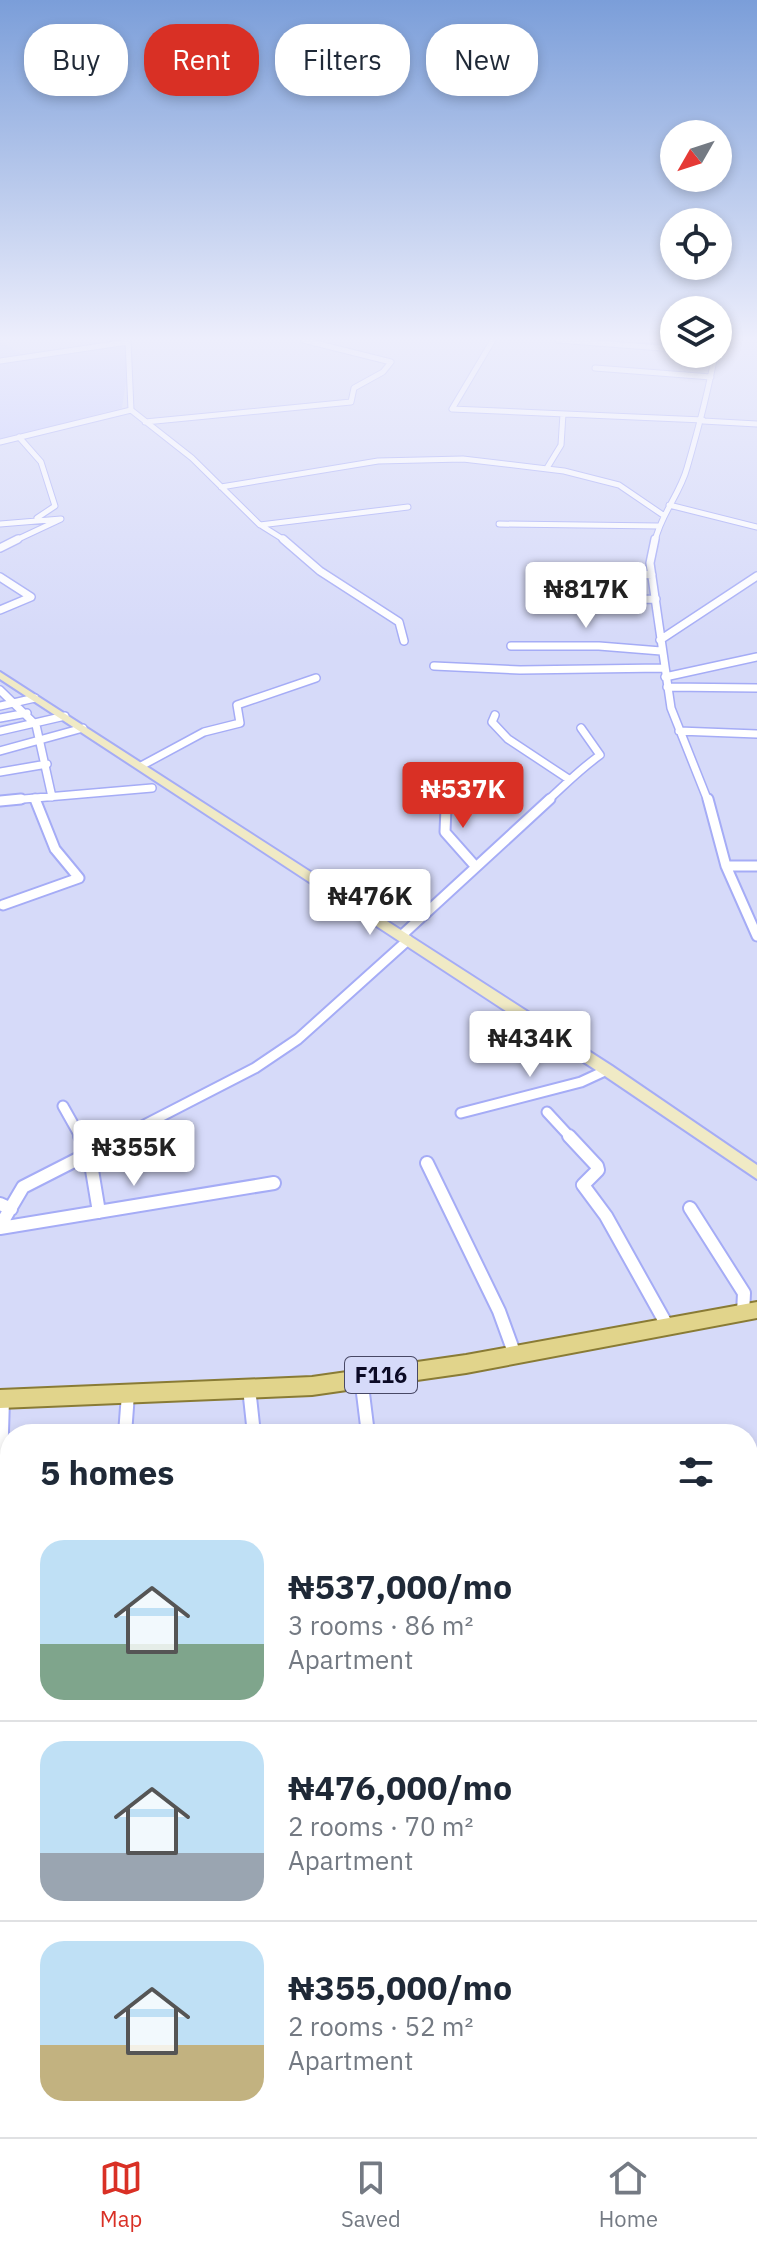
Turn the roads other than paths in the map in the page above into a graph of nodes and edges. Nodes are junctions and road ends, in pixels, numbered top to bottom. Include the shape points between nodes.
1 (21, 440) edge
2 (168, 440) edge
3 (561, 440) edge
4 (694, 440) edge
5 (547, 468) junction
6 (221, 487) junction
7 (669, 505) junction
8 (408, 507) dead end
9 (663, 515) junction
10 (35, 519) junction
11 (0, 524) edge
12 (499, 524) dead end
13 (260, 525) junction
14 (658, 526) junction
15 (757, 527) edge
16 (0, 548) edge
17 (559, 568) dead end
18 (652, 575) junction
19 (757, 576) edge
20 (0, 577) edge
21 (656, 599) junction
22 (532, 602) dead end
23 (0, 610) edge
24 (660, 640) junction
25 (404, 641) dead end
26 (511, 646) dead end
27 (661, 651) junction
28 (757, 657) edge
29 (434, 666) dead end
30 (677, 672) junction
31 (664, 673) junction
32 (316, 678) dead end
33 (2, 685) edge
34 (698, 686) junction
35 (667, 687) junction
36 (757, 688) edge
37 (35, 698) junction
38 (15, 703) junction
39 (0, 706) edge
40 (27, 713) junction
41 (495, 715) dead end
42 (65, 716) junction
43 (0, 718) edge
44 (36, 725) junction
45 (83, 728) junction
46 (581, 728) dead end
47 (0, 731) edge
48 (679, 731) junction
49 (757, 734) edge
50 (40, 742) junction
51 (0, 751) edge
52 (47, 764) junction
53 (141, 766) junction
54 (0, 772) edge
55 (567, 778) junction
56 (152, 788) dead end
57 (455, 793) dead end
58 (52, 797) junction
59 (35, 798) junction
60 (0, 801) edge
61 (726, 866) junction
62 (757, 866) edge
63 (476, 867) junction
64 (3, 905) dead end
65 (757, 936) edge
66 (404, 938) junction
67 (607, 1070) junction
68 (63, 1106) dead end
69 (547, 1112) dead end
70 (461, 1113) dead end
71 (89, 1152) junction
72 (427, 1163) dead end
73 (757, 1173) edge
74 (274, 1183) dead end
75 (5, 1207) edge
76 (690, 1208) dead end
77 (99, 1212) junction
78 (0, 1227) edge
79 (750, 1311) edge
80 (668, 1327) junction
81 (515, 1355) junction
82 (361, 1377) junction
83 (249, 1388) junction
84 (128, 1394) junction
85 (1, 1399) edge
86 (1, 1424) edge
87 (126, 1424) edge
88 (253, 1424) edge
89 (367, 1424) edge

1 - 10 street via 41,462 55,506
2 - 6 street
3 - 5 street
4 - 7 street via 687,470
5 - 6 street via 408,458
5 - 9 street via 619,485
6 - 13 street
7 - 9 street
7 - 15 street
8 - 13 street
9 - 14 street
10 - 11 street
10 - 16 street via 61,519
12 - 14 street
13 - 25 street via 399,622
14 - 18 street
17 - 18 street
18 - 21 street
19 - 24 street
20 - 23 street via 31,597
21 - 22 street
21 - 24 street
24 - 27 street
26 - 27 street
27 - 31 street
28 - 30 street
29 - 31 street
30 - 31 street
30 - 34 street
31 - 35 street
32 - 53 street via 237,705 240,723 204,732
33 - 37 street
33 - 38 street
34 - 35 street
34 - 36 street
35 - 48 street
37 - 38 street
37 - 42 street
38 - 39 street
38 - 40 street
40 - 43 street
40 - 44 street
41 - 55 street via 492,722 508,739
42 - 44 street
42 - 45 street
44 - 47 street
44 - 50 street
45 - 50 street
45 - 53 street
46 - 55 street via 600,755
48 - 49 street
48 - 61 street via 707,797
50 - 51 street
50 - 52 street
52 - 54 street
52 - 58 street
53 - 66 street
55 - 63 street
56 - 58 street
57 - 63 street via 446,807 445,832
58 - 59 street
59 - 60 street
59 - 64 street via 55,849 79,878
61 - 62 street
61 - 65 street
63 - 66 street
66 - 67 street
66 - 71 street via 298,1039 255,1068
67 - 70 street via 581,1082
67 - 73 street
68 - 71 street
69 - 80 street via 597,1166 583,1185
71 - 75 street via 23,1187
71 - 77 street
72 - 81 street
74 - 77 street
75 - 78 street
76 - 79 street
77 - 78 street
79 - 80 main road, F116
80 - 81 main road, F116
81 - 82 main road, F116
82 - 83 main road, F116 via 312,1386
82 - 89 street
83 - 84 main road, F116
83 - 88 street
84 - 85 main road, F116
84 - 87 street
85 - 86 street

